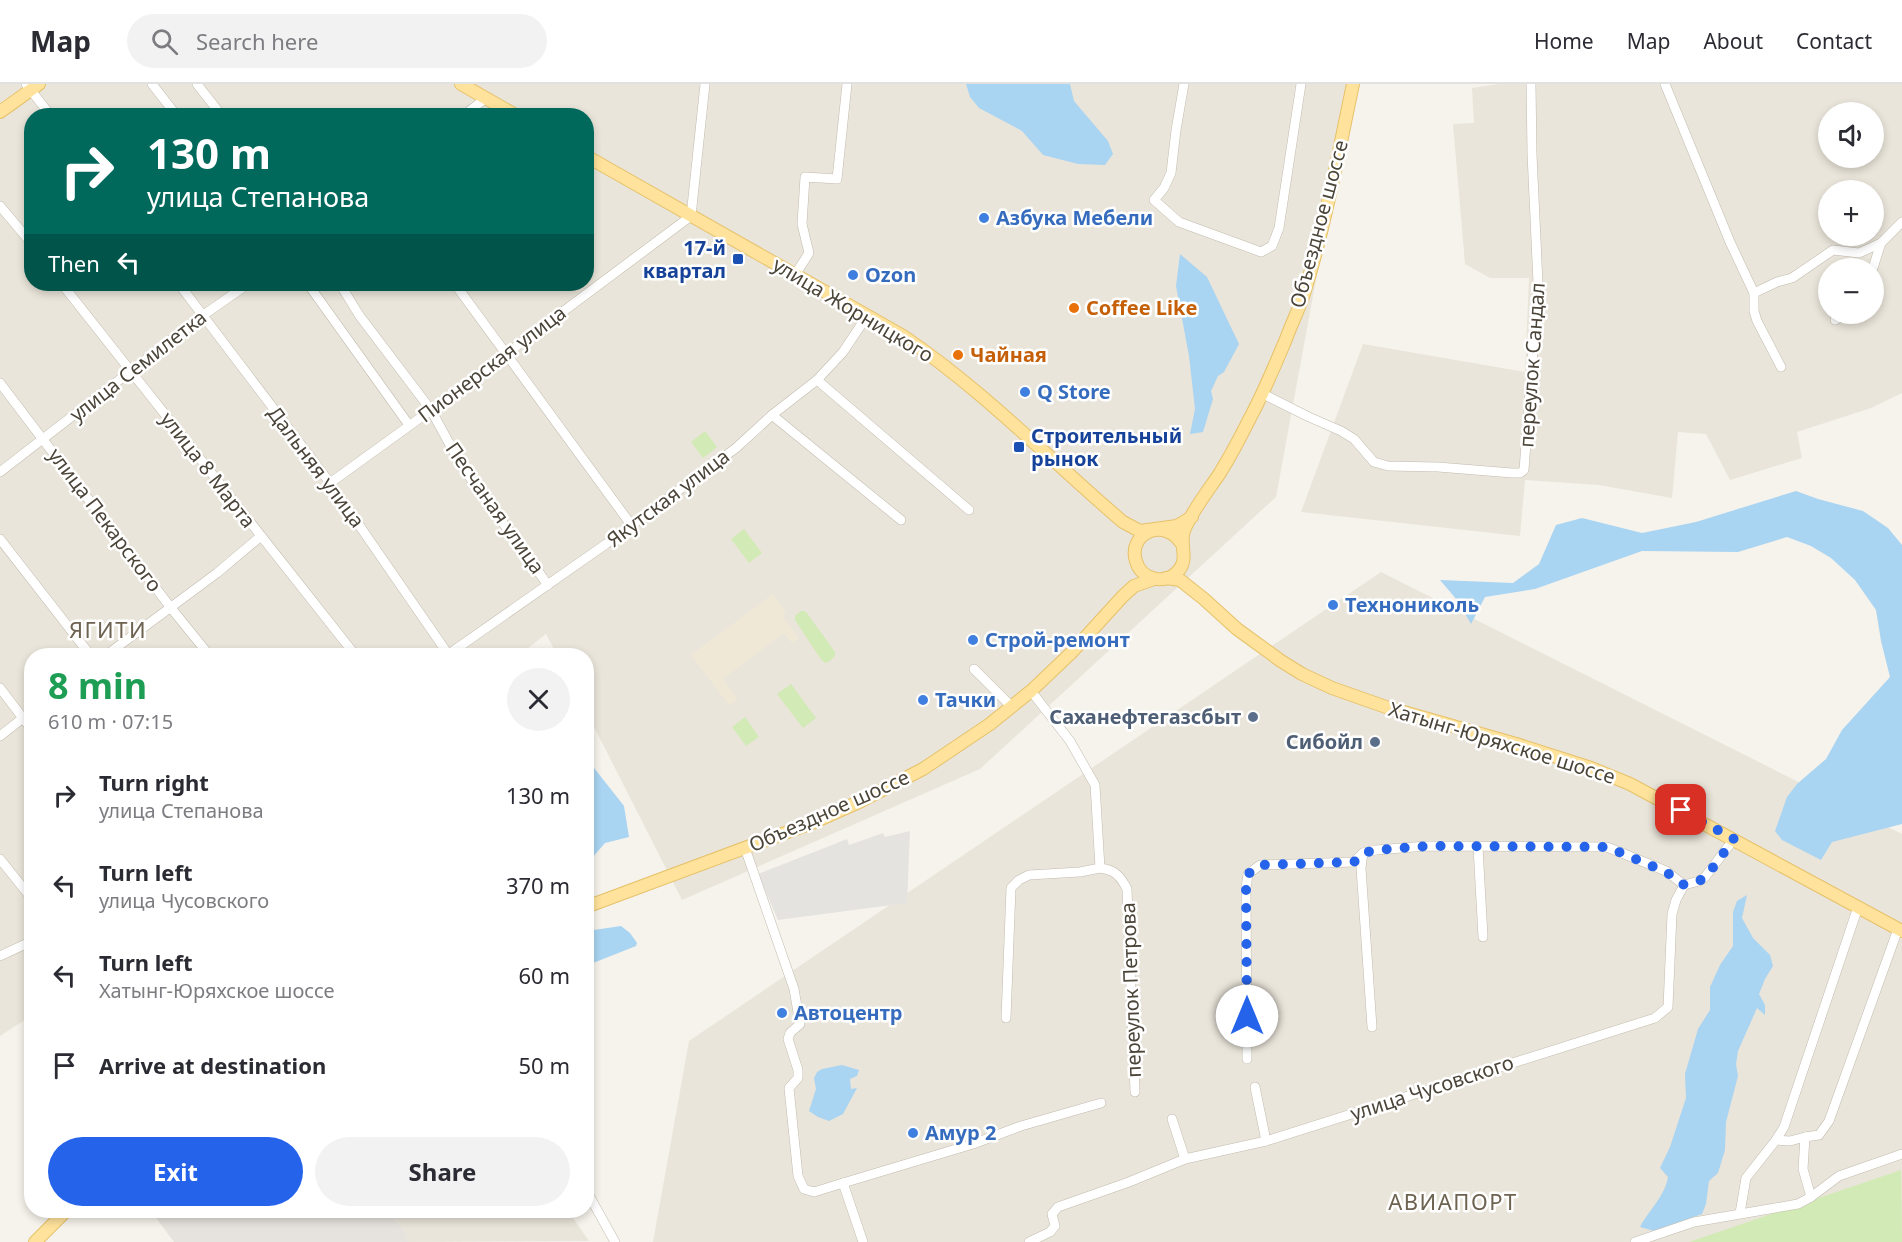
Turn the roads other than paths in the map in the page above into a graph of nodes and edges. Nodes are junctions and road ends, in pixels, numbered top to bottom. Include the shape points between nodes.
1 (152, 84) edge
2 (197, 84) edge
3 (461, 84) edge
4 (705, 84) edge
5 (847, 84) edge
6 (1184, 84) edge
7 (1301, 84) edge
8 (1353, 84) edge
9 (1532, 84) edge
10 (1665, 84) edge
11 (32, 86) edge
12 (486, 98) junction
13 (46, 108) edge
14 (171, 108) edge
15 (216, 108) edge
16 (474, 108) edge
17 (503, 108) edge
18 (0, 112) edge
19 (594, 161) edge
20 (0, 206) edge
21 (691, 216) junction
22 (1902, 222) edge
23 (24, 234) edge
24 (1884, 240) edge
25 (1874, 246) edge
26 (795, 275) junction
27 (594, 288) edge
28 (67, 291) edge
29 (184, 291) edge
30 (238, 291) edge
31 (313, 291) edge
32 (344, 291) edge
33 (460, 291) edge
34 (590, 291) edge
35 (1754, 293) junction
36 (202, 316) junction
37 (867, 316) junction
38 (506, 353) junction
39 (1781, 367) dead end
40 (130, 371) junction
41 (817, 380) junction
42 (0, 383) edge
43 (1263, 394) junction
44 (431, 410) junction
45 (772, 415) junction
46 (409, 426) junction
47 (44, 439) junction
48 (0, 472) edge
49 (330, 483) junction
50 (969, 510) dead end
51 (1192, 517) junction
52 (901, 520) dead end
53 (1123, 522) junction
54 (632, 526) junction
55 (1157, 529) junction
56 (261, 536) junction
57 (0, 539) edge
58 (1184, 552) junction
59 (1135, 560) junction
60 (1160, 579) junction
61 (548, 585) junction
62 (1123, 596) junction
63 (1204, 599) junction
64 (171, 608) junction
65 (85, 648) edge
66 (116, 648) edge
67 (204, 648) edge
68 (350, 648) edge
69 (442, 648) edge
70 (457, 648) edge
71 (974, 669) dead end
72 (0, 688) edge
73 (1031, 691) junction
74 (1012, 707) junction
75 (23, 718) joint
76 (0, 736) edge
77 (1734, 839) junction
78 (1478, 847) junction
79 (745, 848) junction
80 (1363, 853) junction
81 (0, 859) edge
82 (1100, 868) junction
83 (1684, 885) junction
84 (24, 889) edge
85 (594, 904) edge
86 (1858, 907) junction
87 (1900, 930) edge
88 (1483, 937) dead end
89 (24, 945) edge
90 (0, 956) edge
91 (1006, 1017) dead end
92 (1372, 1027) dead end
93 (1247, 1059) dead end
94 (1255, 1087) dead end
95 (1135, 1092) dead end
96 (1101, 1103) dead end
97 (1172, 1119) dead end
98 (1805, 1137) junction
99 (1776, 1140) junction
100 (1266, 1141) junction
101 (1902, 1154) edge
102 (1185, 1160) junction
103 (843, 1183) junction
104 (1811, 1197) junction
105 (594, 1204) edge
106 (1740, 1213) junction
107 (59, 1218) edge
108 (35, 1242) edge
109 (615, 1242) edge
110 (864, 1242) edge
111 (1029, 1242) edge
112 (1635, 1242) edge

1 - 14 street
2 - 15 street
3 - 12 main road
4 - 21 street
5 - 26 street via 837,180 805,177 802,224 809,253
6 - 7 street via 1171,173 1154,200 1179,222 1261,252 1272,246 1279,228
8 - 43 main road, Объездное шоссе via 1322,229 1302,298
9 - 43 street, переулок Сандал via 1538,276 1524,470 1512,473 1374,462 1354,439 1341,431
10 - 35 street
11 - 13 street
11 - 18 main road
12 - 16 street
12 - 17 main road
19 - 21 main road, улица Жорницкого
20 - 23 street
21 - 26 main road, улица Жорницкого
21 - 27 street, Пионерская улица
22 - 24 street
25 - 35 street via 1859,253 1833,250 1792,278
26 - 37 main road, улица Жорницкого
28 - 40 street, улица 8 Марта
29 - 36 street, Дальняя улица
30 - 36 street, улица Семилетка
31 - 46 street
32 - 44 street, Песчаная улица
33 - 38 street
34 - 38 street, Пионерская улица
35 - 39 street via 1756,321
36 - 40 street, улица Семилетка
36 - 49 street, Дальняя улица
37 - 41 street, Якутская улица via 843,352
37 - 53 main road, улица Жорницкого via 903,336 971,386
38 - 44 street, Пионерская улица
38 - 54 street
40 - 47 street, улица Семилетка
40 - 56 street, улица 8 Марта
41 - 45 street, Якутская улица
41 - 50 street
42 - 47 street, улица Пекарского
43 - 51 main road, Объездное шоссе
44 - 46 street, Пионерская улица
44 - 61 street, Песчаная улица via 461,465
45 - 52 street
45 - 54 street, Якутская улица via 736,448
46 - 49 street, Пионерская улица
47 - 48 street, улица Семилетка
47 - 64 street, улица Пекарского
49 - 69 street, Дальняя улица
51 - 55 main road via 1177,526
51 - 58 main road, Объездное шоссе via 1183,533
53 - 55 main road, улица Жорницкого via 1140,531
53 - 59 main road, улица Жорницкого via 1134,538
54 - 61 street, Якутская улица
55 - 58 main road via 1178,537
55 - 59 main road via 1138,540
56 - 64 street
56 - 68 street, улица 8 Марта
57 - 65 street
58 - 60 main road via 1178,571
58 - 63 main road, Хатынг-Юряхское шоссе via 1186,574
59 - 60 main road via 1140,571
59 - 62 main road, Объездное шоссе via 1131,584
60 - 62 main road, Объездное шоссе via 1134,586
60 - 63 main road, Хатынг-Юряхское шоссе via 1180,580
61 - 70 street, Якутская улица
62 - 73 main road, Объездное шоссе
63 - 77 main road, Хатынг-Юряхское шоссе via 1281,661 1332,688 1591,768
64 - 66 street
64 - 67 street, улица Пекарского
71 - 74 street
72 - 75 street
73 - 74 main road, Объездное шоссе
73 - 82 street via 1070,741 1095,785
74 - 79 main road, Объездное шоссе via 922,769 851,806
75 - 76 street
77 - 83 street via 1706,877
77 - 86 main road, Хатынг-Юряхское шоссе
78 - 80 street via 1428,846
78 - 83 street via 1607,847 1666,872
78 - 88 street
79 - 85 main road, Объездное шоссе
79 - 103 street via 794,989 800,1024 788,1039 798,1070 798,1078 789,1088 798,1176 804,1189 814,1192
80 - 92 street
80 - 93 street via 1354,862 1260,865 1248,874
81 - 84 street
82 - 91 street via 1029,875 1011,888
82 - 95 street, переулок Петрова via 1121,877 1127,889
83 - 100 street, улица Чусовского via 1672,914 1668,1007 1655,1018
86 - 87 main road, Хатынг-Юряхское шоссе
86 - 99 street via 1784,1127
87 - 98 street via 1829,1121 1818,1135
89 - 90 street
94 - 100 street
96 - 103 street
97 - 102 street
98 - 99 street
98 - 104 street via 1803,1169
99 - 106 street via 1746,1178
100 - 102 street, улица Чусовского
101 - 104 street via 1839,1176
102 - 111 street, улица Чусовского via 1058,1207 1052,1214 1055,1226
103 - 110 street
104 - 106 street via 1798,1204
105 - 109 street
106 - 112 street via 1694,1222
107 - 108 main road

